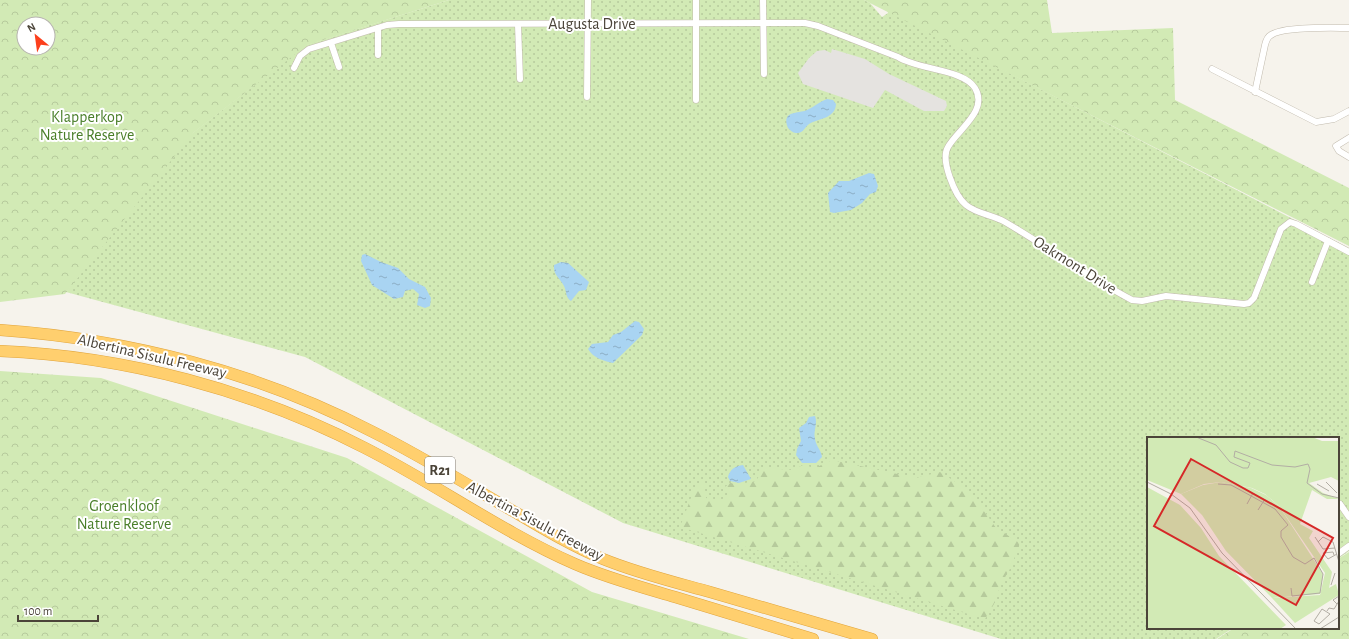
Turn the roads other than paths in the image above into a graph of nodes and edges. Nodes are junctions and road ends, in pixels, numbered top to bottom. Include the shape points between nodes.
1 (588, 0) edge
2 (696, 0) edge
3 (763, 0) edge
4 (762, 23) junction
5 (587, 24) junction
6 (695, 24) junction
7 (518, 25) junction
8 (378, 28) junction
9 (1349, 28) edge
10 (331, 42) junction
11 (378, 55) dead end
12 (898, 57) joint
13 (339, 67) dead end
14 (294, 68) dead end
15 (1212, 69) dead end
16 (764, 74) dead end
17 (520, 79) dead end
18 (1255, 92) junction
19 (587, 97) dead end
20 (696, 100) dead end
21 (1349, 111) edge
22 (1349, 138) edge
23 (1349, 157) edge
24 (1328, 240) junction
25 (1349, 252) edge
26 (1312, 282) dead end
27 (0, 330) edge
28 (0, 351) edge
29 (1340, 504) dead end
30 (1349, 517) edge
31 (1349, 546) edge
32 (1339, 553) edge
33 (813, 639) edge
34 (872, 639) edge

1 - 5 street
2 - 6 street
3 - 4 street
4 - 6 street, Augusta Drive
4 - 12 street, Augusta Drive via 812,24
4 - 16 street
5 - 6 street, Augusta Drive
5 - 7 street, Augusta Drive
5 - 19 street
6 - 20 street
7 - 8 street, Augusta Drive via 399,24
7 - 17 street
8 - 10 street, Augusta Drive
8 - 11 street
9 - 18 street via 1283,30 1271,35 1265,45
10 - 13 street
10 - 14 street, Augusta Drive via 306,51
12 - 24 street, Oakmont Drive via 963,78 977,92 977,109 948,146 945,154 954,186 966,205 1002,220 1132,300 1142,301 1166,296 1247,304 1254,298 1285,224 1294,223
15 - 18 street
18 - 21 street via 1316,122 1334,119
22 - 23 street via 1336,146
24 - 25 street, Oakmont Drive
24 - 26 street
27 - 34 highway, Albertina Sisulu Freeway / R21 via 100,342 189,361 261,384 372,431 561,539 602,558 646,574
28 - 33 highway, Albertina Sisulu Freeway / R21 via 62,356 148,371 222,390 268,406 363,447 522,537 576,564 619,580
29 - 30 street
31 - 32 street

